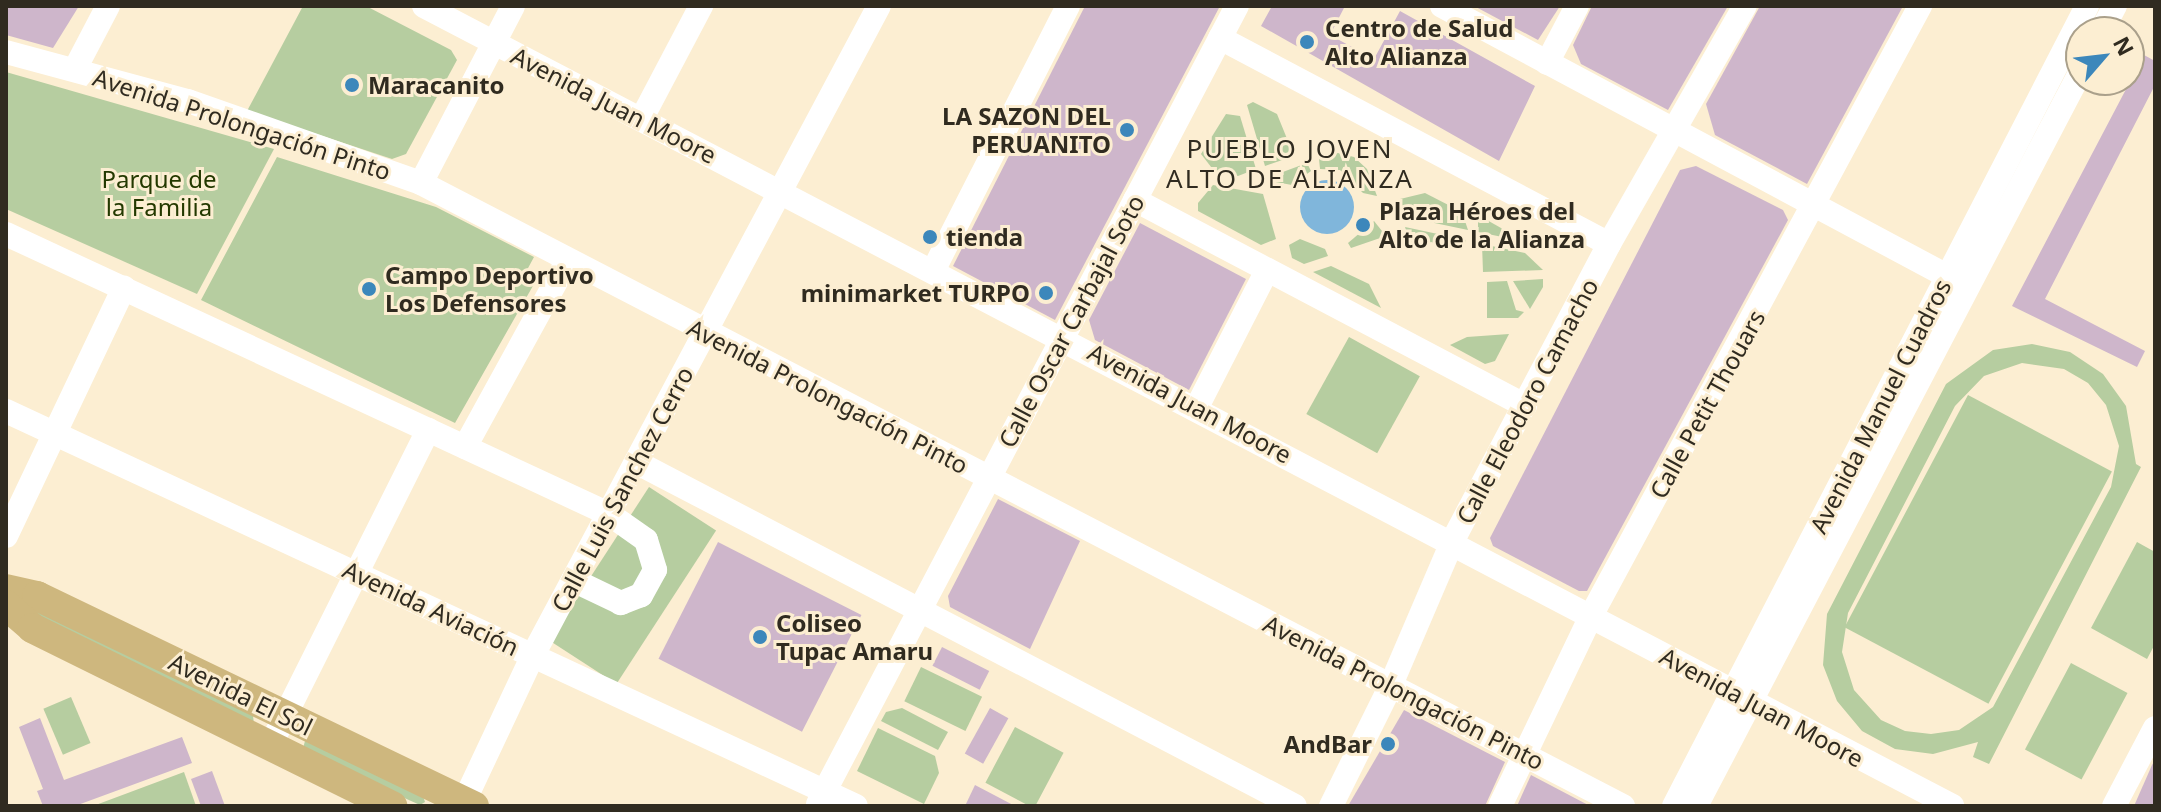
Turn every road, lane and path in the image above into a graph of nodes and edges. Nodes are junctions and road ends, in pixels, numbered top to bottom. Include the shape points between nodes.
1 (108, 6) edge
2 (424, 6) edge
3 (513, 6) edge
4 (701, 6) edge
5 (879, 6) edge
6 (1068, 6) edge
7 (1237, 6) edge
8 (1442, 6) edge
9 (1577, 6) edge
10 (1745, 6) edge
11 (1920, 6) edge
12 (2087, 6) edge
13 (1220, 38) junction
14 (493, 44) junction
15 (6, 52) edge
16 (1547, 63) junction
17 (75, 69) junction
18 (2066, 96) edge
19 (642, 118) junction
20 (1677, 132) junction
21 (421, 183) junction
22 (782, 189) junction
23 (1135, 200) junction
24 (1816, 205) junction
25 (6, 234) edge
26 (1609, 244) junction
27 (568, 260) junction
28 (934, 269) junction
29 (1267, 270) junction
30 (1958, 281) junction
31 (124, 288) junction
32 (706, 332) junction
33 (1063, 336) junction
34 (1525, 406) junction
35 (1197, 407) junction
36 (6, 411) edge
37 (428, 430) junction
38 (56, 436) junction
39 (465, 447) junction
40 (636, 462) junction
41 (988, 479) junction
42 (609, 514) junction
43 (6, 536) edge
44 (1452, 542) junction
45 (358, 575) junction
46 (573, 580) junction
47 (6, 589) edge
48 (6, 605) edge
49 (919, 610) junction
50 (1592, 614) junction
51 (533, 655) junction
52 (1390, 687) junction
53 (1741, 699) junction
54 (284, 715) junction
55 (2155, 728) edge
56 (269, 748) junction
57 (1527, 753) junction
58 (820, 798) edge
59 (467, 805) edge
60 (392, 806) edge
61 (856, 806) edge
62 (1295, 806) edge
63 (1331, 806) edge
64 (1500, 806) edge
65 (1623, 806) edge
66 (1674, 806) edge
67 (1696, 806) edge
68 (1952, 806) edge
69 (2114, 806) edge

1 - 17 street
2 - 14 street, Avenida Juan Moore
3 - 14 street
4 - 19 street
5 - 22 street, Calle Luis Sanchez Cerro
6 - 28 street
7 - 13 street, Calle Oscar Carbajal Soto
8 - 16 street
9 - 16 street
10 - 20 street, Calle Eleodoro Camacho
11 - 24 street, Calle Petit Thouars
12 - 30 street, Avenida Manuel Cuadros
13 - 23 street, Calle Oscar Carbajal Soto
13 - 26 street
14 - 19 street, Avenida Juan Moore
14 - 21 street
15 - 17 street, Avenida Prolongación Pinto
16 - 20 street
17 - 21 street, Avenida Prolongación Pinto via 188,101
18 - 30 street, Avenida Manuel Cuadros
19 - 22 street, Avenida Juan Moore
20 - 24 street
20 - 26 street, Calle Eleodoro Camacho
21 - 27 street, Avenida Prolongación Pinto
22 - 28 street, Avenida Juan Moore
22 - 32 street, Calle Luis Sanchez Cerro
23 - 29 street
23 - 33 street, Calle Oscar Carbajal Soto
24 - 30 street
24 - 50 street, Calle Petit Thouars
25 - 31 street
26 - 34 street, Calle Eleodoro Camacho
27 - 32 street, Avenida Prolongación Pinto
27 - 39 street
28 - 33 street, Avenida Juan Moore
29 - 34 street
29 - 35 street
30 - 53 street, Avenida Manuel Cuadros
31 - 37 street
31 - 38 street
32 - 40 street, Calle Luis Sanchez Cerro
32 - 41 street, Avenida Prolongación Pinto
33 - 35 street, Avenida Juan Moore
33 - 41 street, Calle Oscar Carbajal Soto
34 - 44 street, Calle Eleodoro Camacho
35 - 44 street, Avenida Juan Moore
36 - 38 street, Avenida Aviación
37 - 39 street
37 - 45 street
38 - 43 street
38 - 45 street, Avenida Aviación
39 - 42 street
40 - 42 street, Calle Luis Sanchez Cerro
40 - 49 street
41 - 49 street, Calle Oscar Carbajal Soto
41 - 52 street, Avenida Prolongación Pinto
42 - 46 street, Calle Luis Sanchez Cerro
42 - 46 street via 646,540 655,570 641,595 621,603
44 - 50 street, Avenida Juan Moore
44 - 52 street, Calle Eleodoro Camacho
45 - 51 street, Avenida Aviación
45 - 54 street
46 - 51 street, Calle Luis Sanchez Cerro
47 - 54 main road, Avenida El Sol via 37,596
48 - 56 main road, Avenida El Sol via 32,628
49 - 58 street, Calle Oscar Carbajal Soto
49 - 62 street
50 - 53 street, Avenida Juan Moore
50 - 57 street, Calle Petit Thouars
51 - 58 street, Avenida Aviación
51 - 59 street, Calle Luis Sanchez Cerro
52 - 57 street, Avenida Prolongación Pinto
52 - 63 street, Calle Eleodoro Camacho
53 - 66 street, Avenida Manuel Cuadros
53 - 67 street, Avenida Manuel Cuadros
53 - 68 street, Avenida Juan Moore
54 - 56 street
54 - 59 main road, Avenida El Sol
55 - 69 street
56 - 60 main road, Avenida El Sol
57 - 64 street, Calle Petit Thouars
57 - 65 street, Avenida Prolongación Pinto
58 - 61 street, Avenida Aviación

